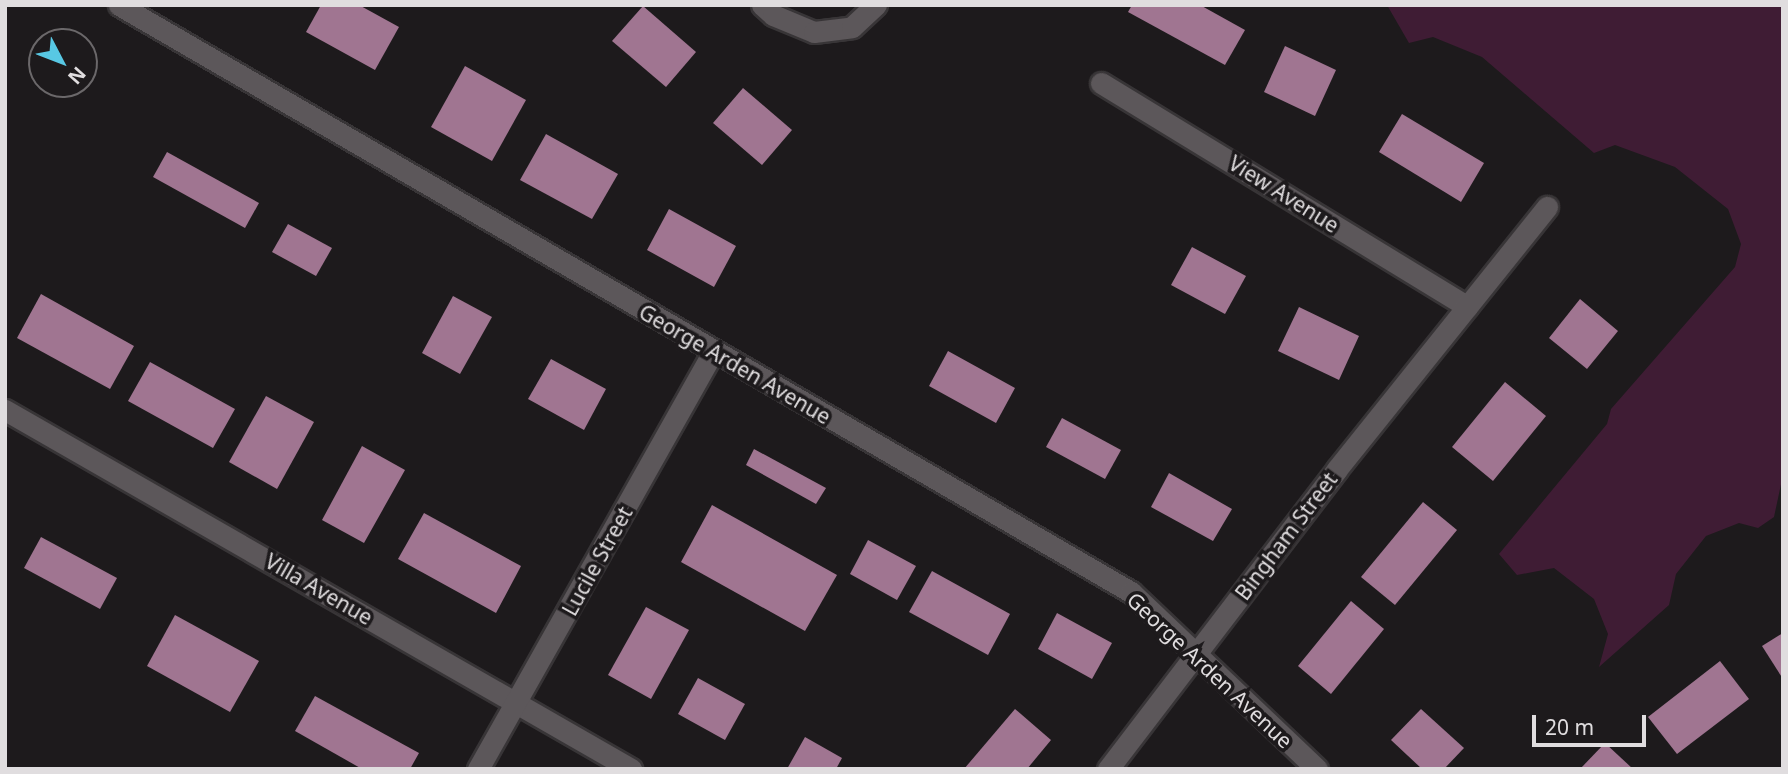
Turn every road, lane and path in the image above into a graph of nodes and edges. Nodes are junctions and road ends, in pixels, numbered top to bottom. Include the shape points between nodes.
1 (120, 5) edge
2 (762, 5) edge
3 (876, 5) edge
4 (1101, 83) dead end
5 (1547, 207) dead end
6 (1467, 306) junction
7 (713, 352) junction
8 (5, 410) edge
9 (1196, 656) junction
10 (518, 703) junction
11 (478, 769) edge
12 (631, 769) edge
13 (1108, 769) edge
14 (1317, 769) edge

1 - 7 street, George Arden Avenue
2 - 3 street via 773,15 814,32 852,27
4 - 6 street, View Avenue
5 - 6 street, Bingham Street
6 - 9 street, Bingham Street
7 - 9 street, George Arden Avenue via 1131,592
7 - 10 street, Lucile Street
8 - 10 street, Villa Avenue
9 - 13 street, Bingham Street
9 - 14 street, George Arden Avenue
10 - 11 street, Lucile Street
10 - 12 street, Villa Avenue

